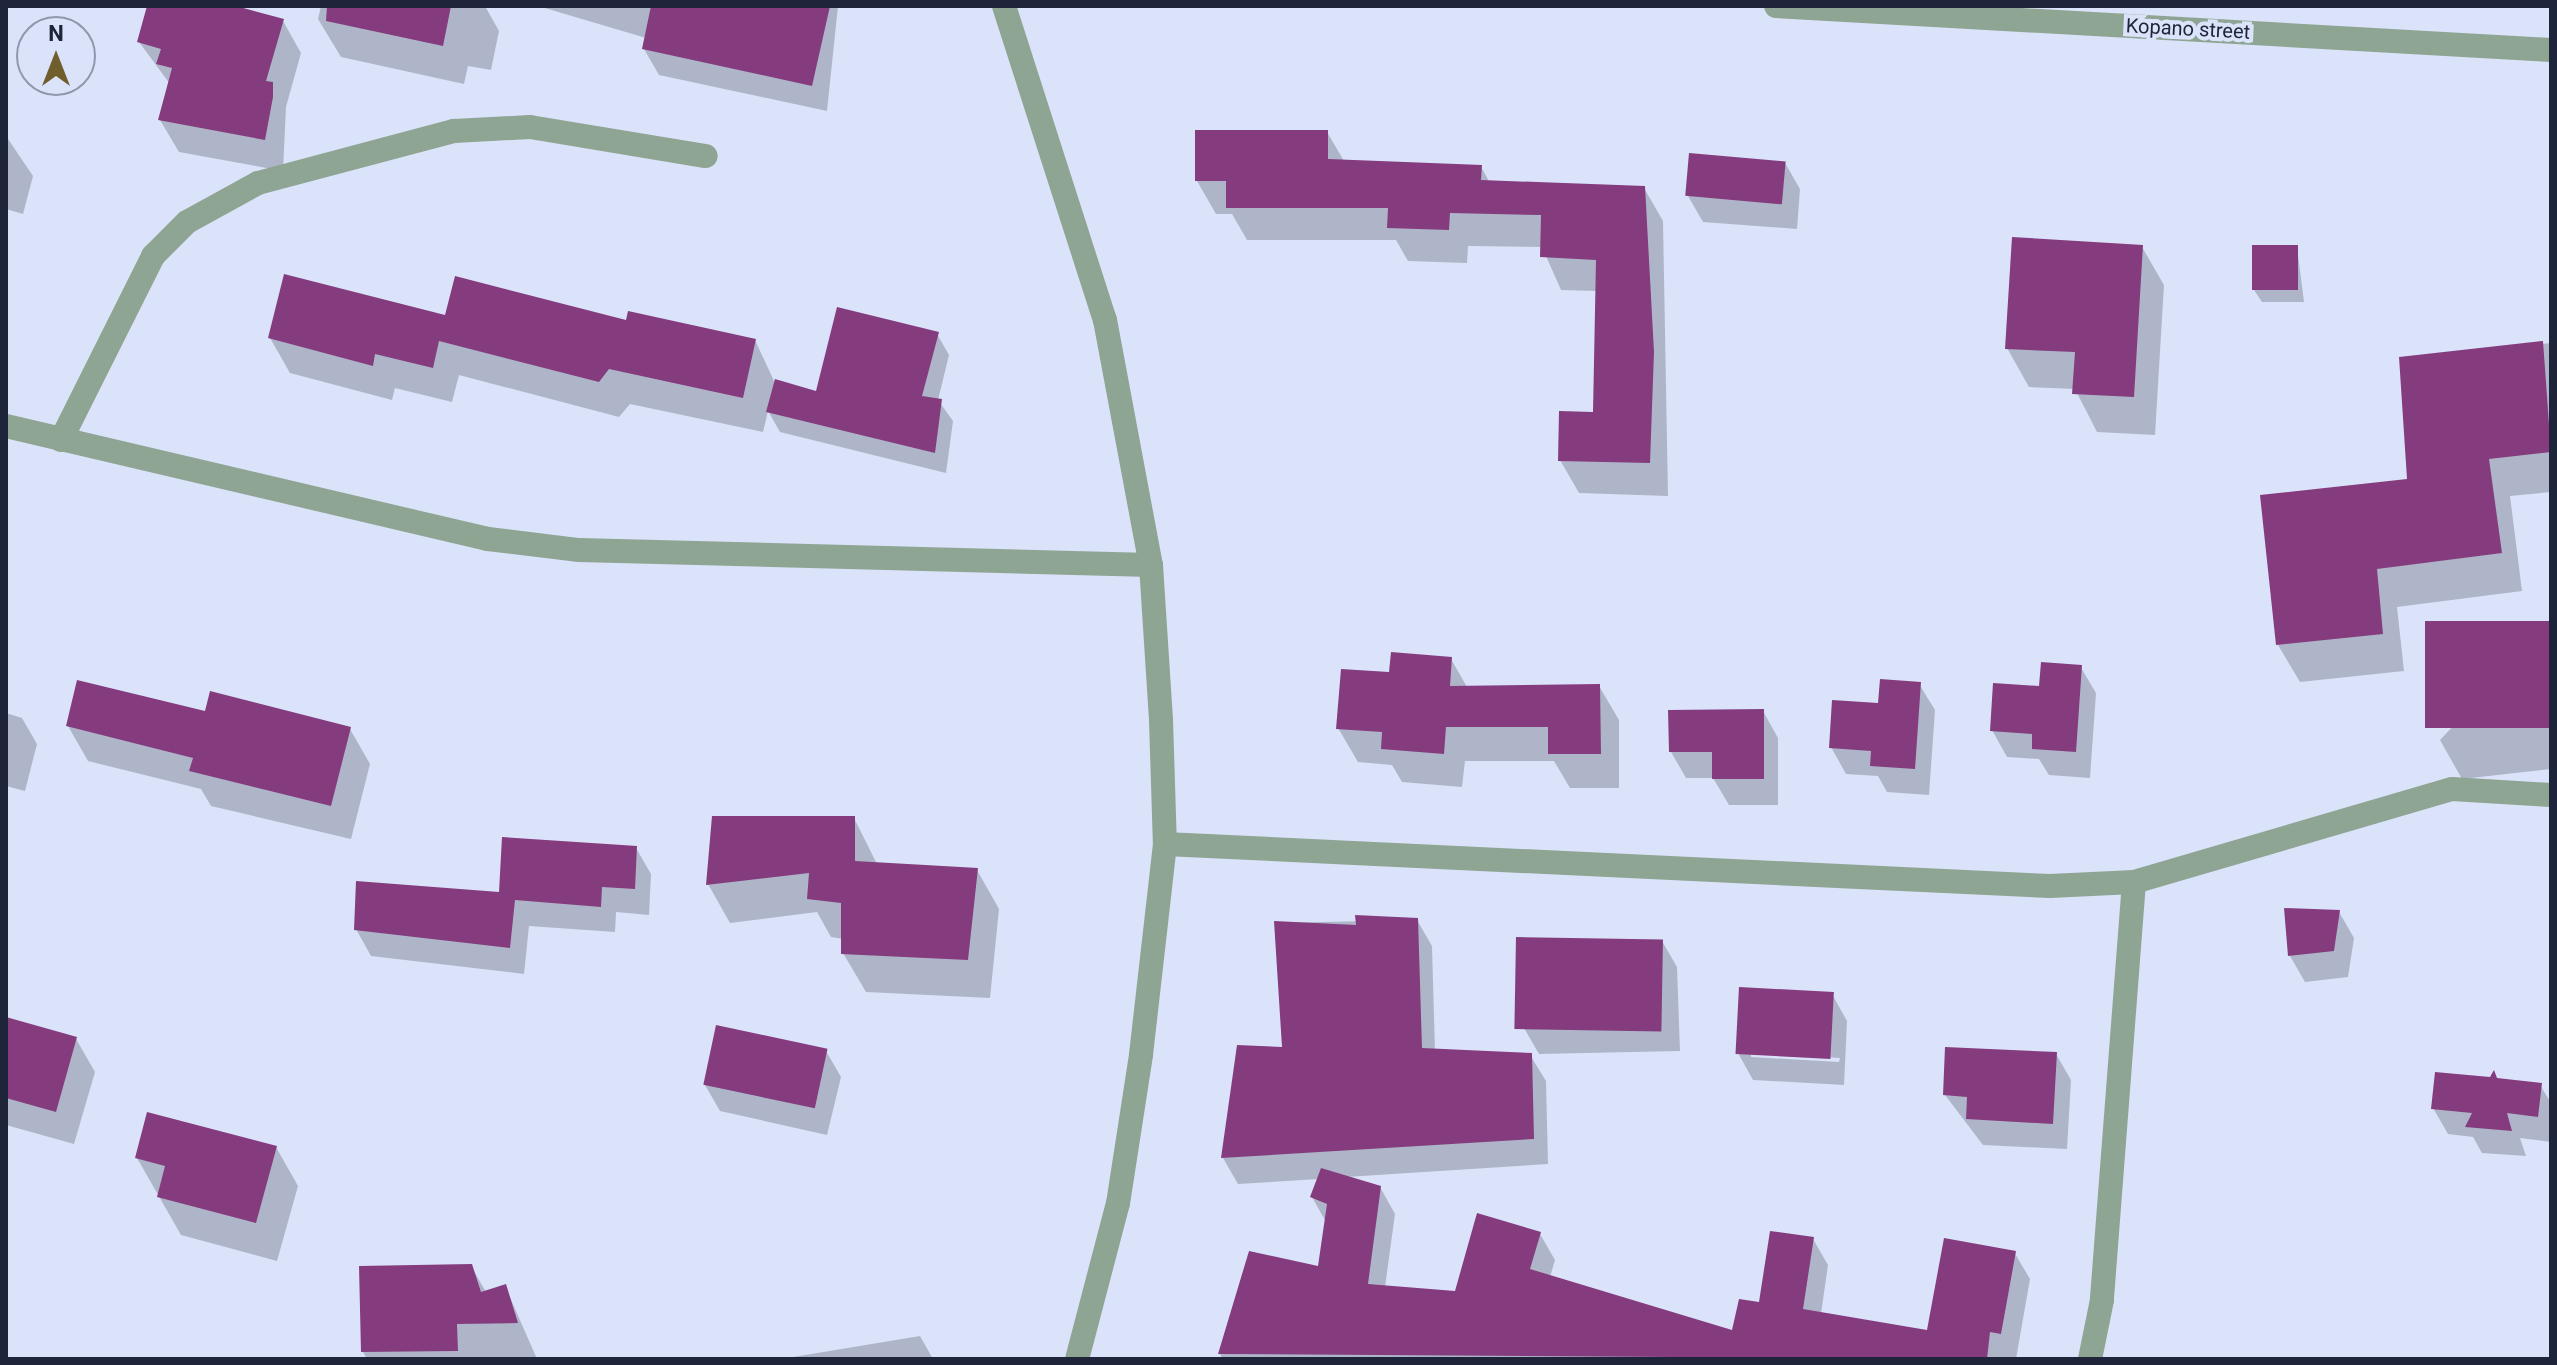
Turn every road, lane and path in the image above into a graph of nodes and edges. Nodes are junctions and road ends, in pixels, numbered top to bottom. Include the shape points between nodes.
1 (1004, 6) edge
2 (1776, 6) edge
3 (2551, 50) edge
4 (706, 156) dead end
5 (6, 426) edge
6 (61, 440) junction
7 (1151, 565) junction
8 (2551, 795) edge
9 (1165, 844) junction
10 (2134, 882) junction
11 (1077, 1359) edge
12 (2090, 1359) edge

1 - 7 street via 1105,320
2 - 3 street, Kopano street
4 - 6 street via 530,127 454,131 258,183 187,222 153,256
5 - 6 street
6 - 7 street via 488,539 579,550
7 - 9 street
8 - 10 street via 2452,789
9 - 10 street via 2050,886
9 - 11 street via 1118,1203
10 - 12 street via 2102,1300

